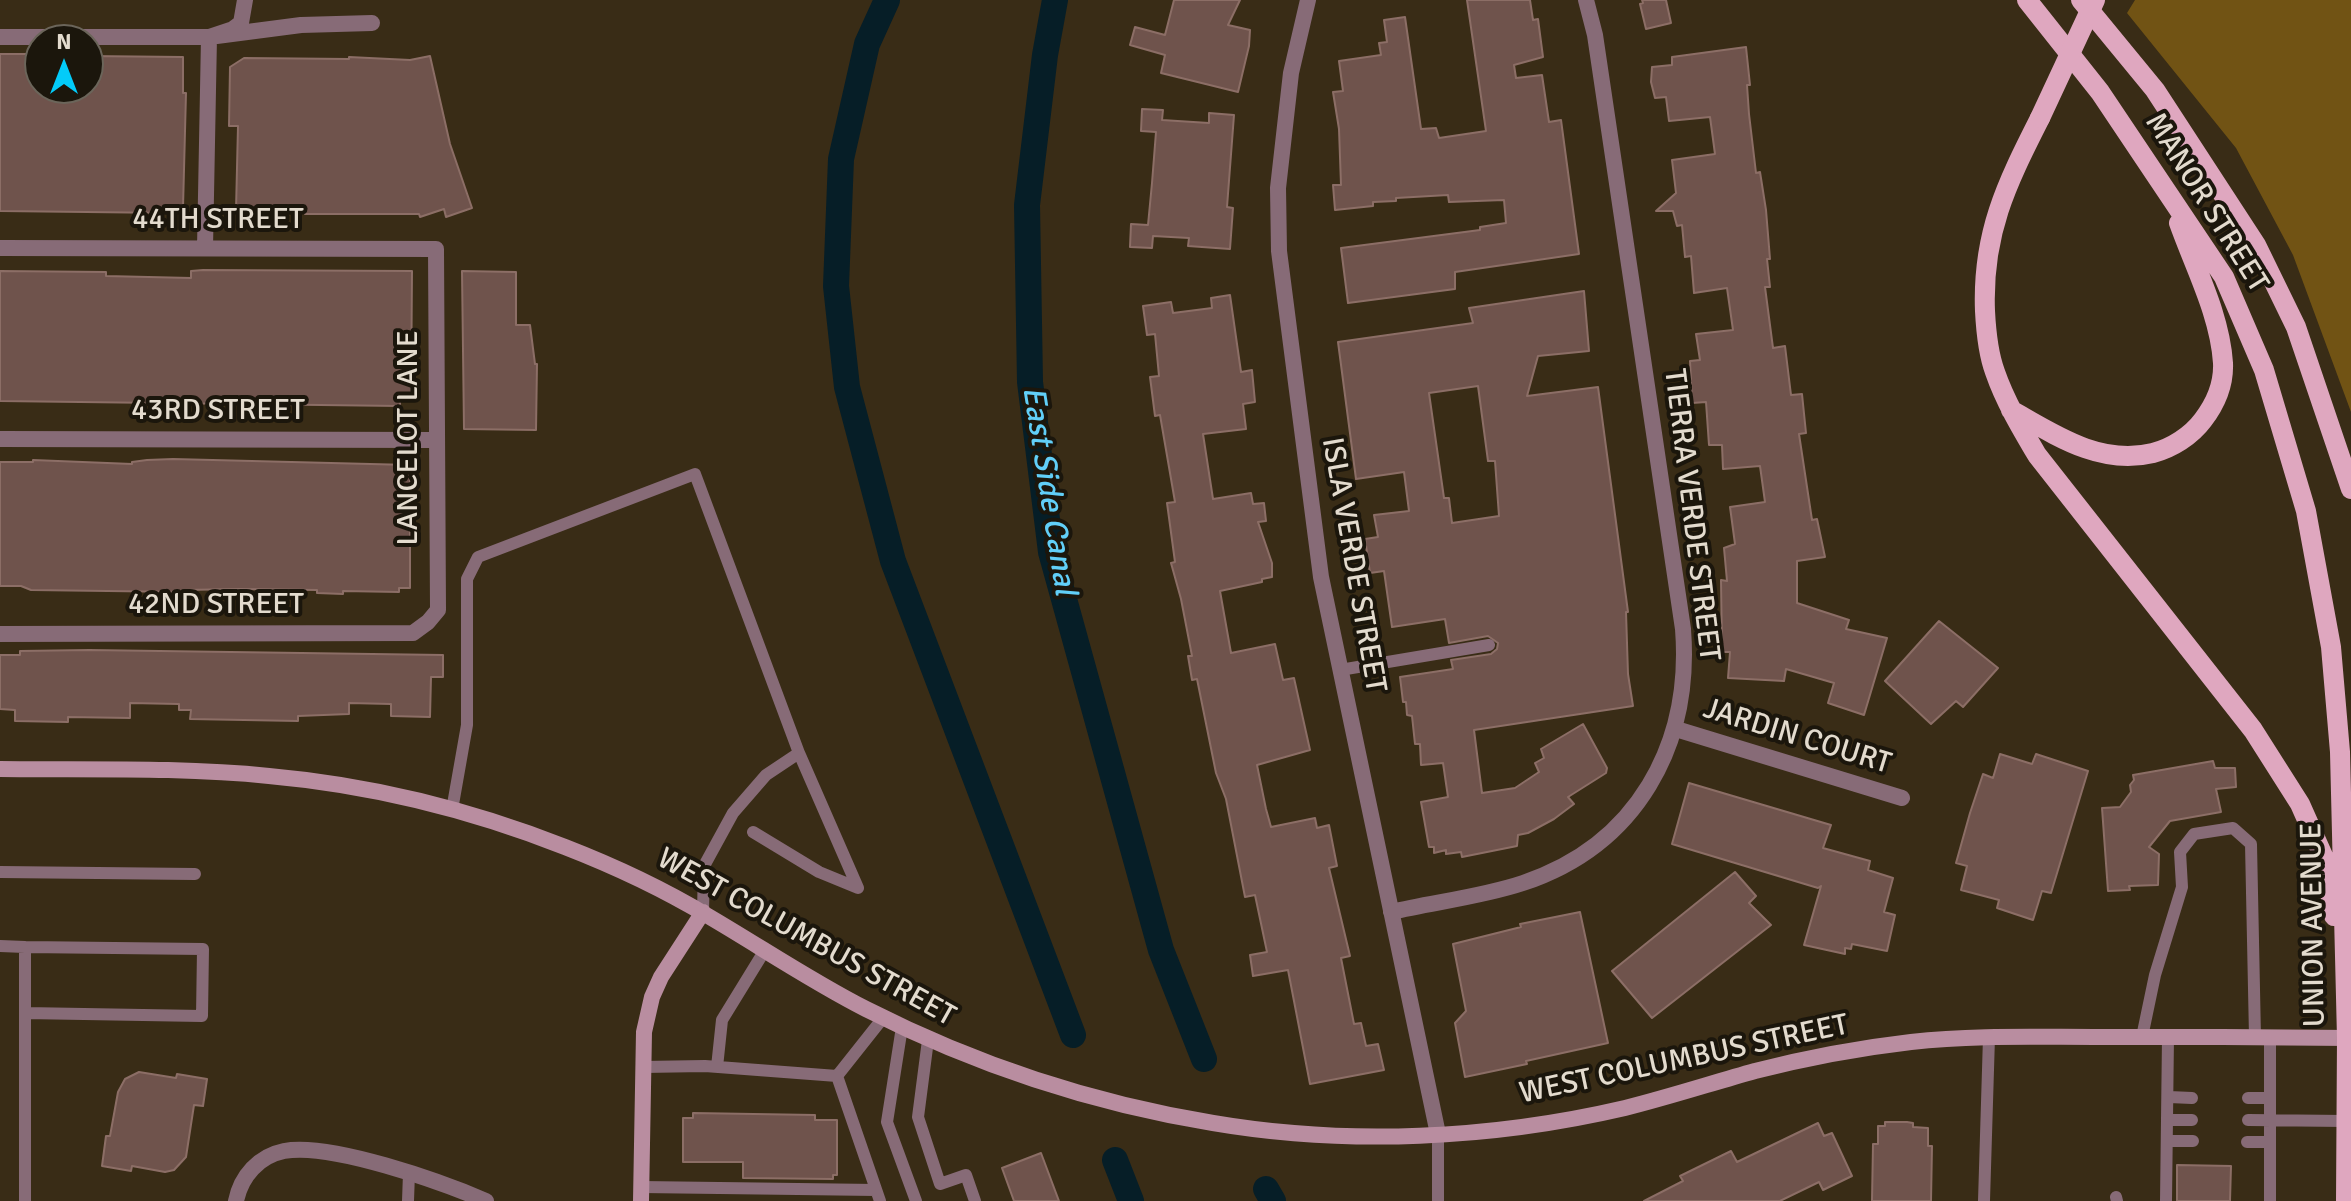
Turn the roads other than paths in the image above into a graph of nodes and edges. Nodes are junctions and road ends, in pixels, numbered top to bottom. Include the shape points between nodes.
1 (245, 0) edge
2 (1308, 0) edge
3 (1586, 0) edge
4 (2027, 0) edge
5 (2081, 0) edge
6 (2095, 0) edge
7 (372, 23) dead end
8 (0, 37) edge
9 (209, 37) junction
10 (2164, 184) junction
11 (0, 248) edge
12 (205, 248) junction
13 (436, 249) joint
14 (2011, 410) junction
15 (0, 439) edge
16 (436, 440) junction
17 (2351, 489) edge
18 (428, 622) joint
19 (0, 634) edge
20 (1489, 645) dead end
21 (2331, 647) joint
22 (1340, 670) junction
23 (1676, 729) junction
24 (799, 753) junction
25 (0, 769) edge
26 (1902, 798) dead end
27 (452, 810) junction
28 (753, 832) dead end
29 (0, 872) edge
30 (195, 874) dead end
31 (703, 912) junction
32 (1391, 912) junction
33 (0, 946) edge
34 (25, 947) junction
35 (765, 950) junction
36 (2346, 987) junction
37 (25, 1013) junction
38 (883, 1018) junction
39 (902, 1027) junction
40 (1989, 1037) junction
41 (2142, 1037) junction
42 (2168, 1037) junction
43 (2262, 1037) junction
44 (2349, 1038) edge
45 (928, 1040) junction
46 (643, 1067) junction
47 (717, 1067) junction
48 (837, 1076) junction
49 (2169, 1097) junction
50 (2192, 1098) dead end
51 (2248, 1098) dead end
52 (2270, 1098) junction
53 (2169, 1120) junction
54 (2192, 1120) dead end
55 (2248, 1120) dead end
56 (2271, 1120) junction
57 (2346, 1121) junction
58 (1438, 1134) junction
59 (2169, 1141) junction
60 (2193, 1141) dead end
61 (2247, 1142) dead end
62 (2270, 1142) junction
63 (409, 1173) junction
64 (641, 1194) edge
65 (878, 1196) edge
66 (25, 1201) edge
67 (236, 1201) edge
68 (408, 1201) edge
69 (486, 1201) edge
70 (916, 1201) edge
71 (975, 1201) edge
72 (1438, 1201) edge
73 (1984, 1201) edge
74 (2166, 1201) edge
75 (2270, 1201) edge
76 (2346, 1201) edge

1 - 9 street via 241,23
2 - 22 street, ISLA VERDE STREET via 1291,73 1278,188 1279,251 1315,539
3 - 23 street, TIERRA VERDE STREET via 1683,629 1683,694
4 - 10 main road, MANOR STREET
5 - 17 main road, MANOR STREET via 2155,90 2256,245 2296,327
6 - 14 main road, bridge via 1999,207 1987,247 1986,331 1994,370
7 - 9 street via 301,25
8 - 9 street
9 - 12 street
10 - 14 main road via 2219,333 2223,366 2215,404 2197,428 2168,449 2114,457 2060,438
10 - 21 main road, MANOR STREET via 2224,277 2264,370 2306,511
11 - 12 street, 44TH STREET
12 - 13 street, 44TH STREET
13 - 16 street, LANCELOT LANE
14 - 36 main road via 2037,455 2253,730 2300,804 2324,858
15 - 16 street, 43RD STREET
16 - 18 street, LANCELOT LANE via 438,610
18 - 19 street, 42ND STREET via 413,633
20 - 22 lane
21 - 36 main road, UNION AVENUE via 2340,752
22 - 32 street, ISLA VERDE STREET
23 - 26 street, JARDIN COURT
23 - 32 street, TIERRA VERDE STREET via 1639,802 1590,849 1522,883
24 - 27 lane via 695,474 478,557 467,579 467,725
24 - 28 lane via 858,888 819,872
24 - 31 lane via 766,775 733,813 704,866
25 - 27 main road, WEST COLUMBUS STREET via 270,776
27 - 31 main road, WEST COLUMBUS STREET via 566,847
29 - 30 lane
31 - 35 main road, WEST COLUMBUS STREET
31 - 46 main road via 652,997
32 - 58 street, ISLA VERDE STREET
33 - 34 lane
34 - 37 lane
34 - 37 lane via 203,949 202,1016
35 - 38 main road, WEST COLUMBUS STREET
35 - 47 lane via 722,1020
36 - 44 main road, UNION AVENUE
37 - 66 lane
38 - 39 main road, WEST COLUMBUS STREET
38 - 48 lane
39 - 45 main road, WEST COLUMBUS STREET
39 - 70 lane via 887,1122
40 - 41 main road, WEST COLUMBUS STREET
40 - 58 main road, WEST COLUMBUS STREET via 1836,1053 1627,1107 1552,1122
40 - 73 lane
41 - 42 main road, WEST COLUMBUS STREET
41 - 43 lane via 2182,887 2180,852 2194,834 2233,828 2251,844
42 - 43 main road, WEST COLUMBUS STREET
42 - 49 lane
43 - 44 main road, WEST COLUMBUS STREET
43 - 52 lane
44 - 57 main road, UNION AVENUE
45 - 58 main road, WEST COLUMBUS STREET via 999,1069 1147,1112 1291,1132
45 - 71 lane via 918,1117 940,1184 966,1175
46 - 47 lane
46 - 64 main road
47 - 48 lane
48 - 65 lane
49 - 50 lane
49 - 53 lane
51 - 52 lane
52 - 56 lane
53 - 54 lane
53 - 59 lane
55 - 56 lane
56 - 57 lane
56 - 62 lane
57 - 76 main road, UNION AVENUE
58 - 72 lane
59 - 60 lane
59 - 74 lane
61 - 62 lane
62 - 75 lane
63 - 67 street via 319,1150 282,1152 250,1171
63 - 68 lane
63 - 69 street
64 - 65 lane

